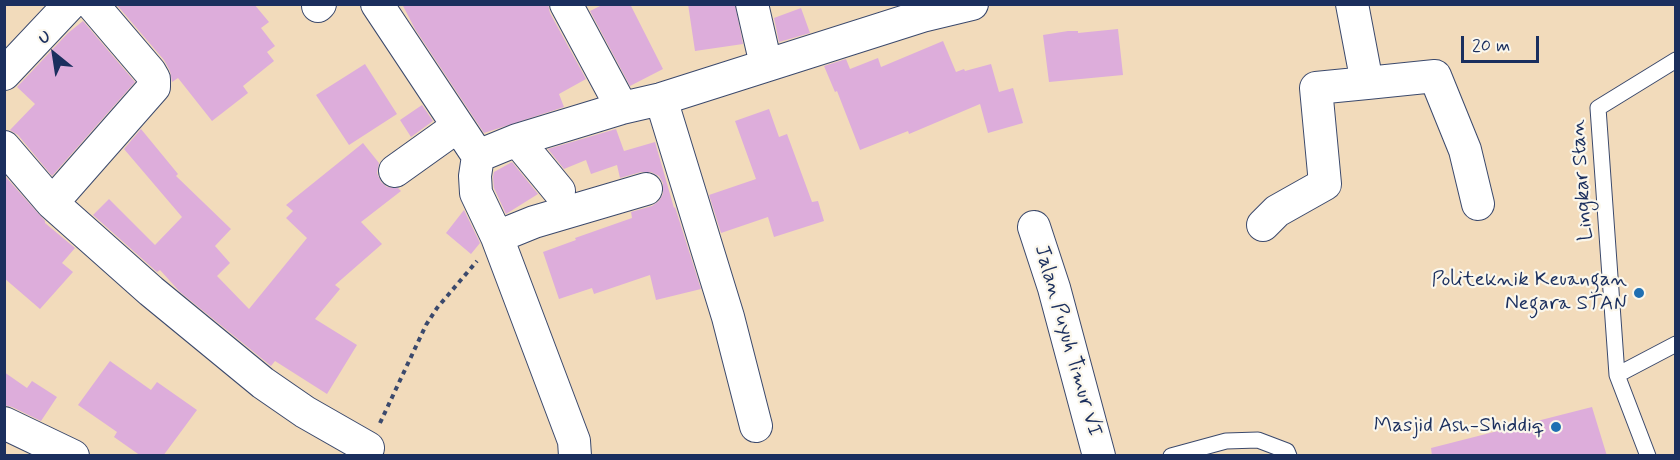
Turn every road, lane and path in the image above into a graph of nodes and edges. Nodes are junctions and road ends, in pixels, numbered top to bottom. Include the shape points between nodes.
1 (70, 4) edge
2 (92, 4) edge
3 (378, 4) edge
4 (566, 4) edge
5 (752, 4) edge
6 (972, 4) edge
7 (1352, 4) edge
8 (1676, 60) edge
9 (766, 66) junction
10 (4, 74) edge
11 (1367, 83) junction
12 (661, 99) junction
13 (622, 108) junction
14 (458, 126) junction
15 (517, 140) junction
16 (478, 156) junction
17 (8, 157) edge
18 (396, 171) dead end
19 (646, 189) dead end
20 (559, 191) dead end
21 (52, 203) junction
22 (1478, 204) dead end
23 (1263, 225) dead end
24 (1034, 227) dead end
25 (497, 237) junction
26 (1676, 344) edge
27 (1617, 375) junction
28 (4, 423) edge
29 (756, 426) dead end
30 (365, 452) edge
31 (73, 456) edge
32 (575, 456) edge
33 (1099, 456) edge
34 (1172, 456) edge
35 (1289, 456) edge
36 (1648, 456) edge

1 - 10 street
2 - 21 street via 150,72 154,87
3 - 14 street
4 - 13 street
5 - 9 street
6 - 9 street
7 - 11 street
8 - 27 lane, Lingkar Stan via 1598,108
9 - 12 street
11 - 22 street via 1435,76 1465,150
11 - 23 street via 1316,88 1325,184 1277,212
12 - 13 street
12 - 29 street via 728,317
13 - 15 street
14 - 16 street
14 - 18 street
15 - 16 street
15 - 20 street
16 - 25 street via 476,193
17 - 21 street
19 - 25 street
21 - 30 street via 263,383
24 - 33 street, Jalan Puyuh Timur VI
25 - 30 path via 436,308
25 - 32 street via 574,441
26 - 27 lane
27 - 36 lane, Lingkar Stan
28 - 31 street
34 - 35 lane via 1227,441 1258,440 1287,451

